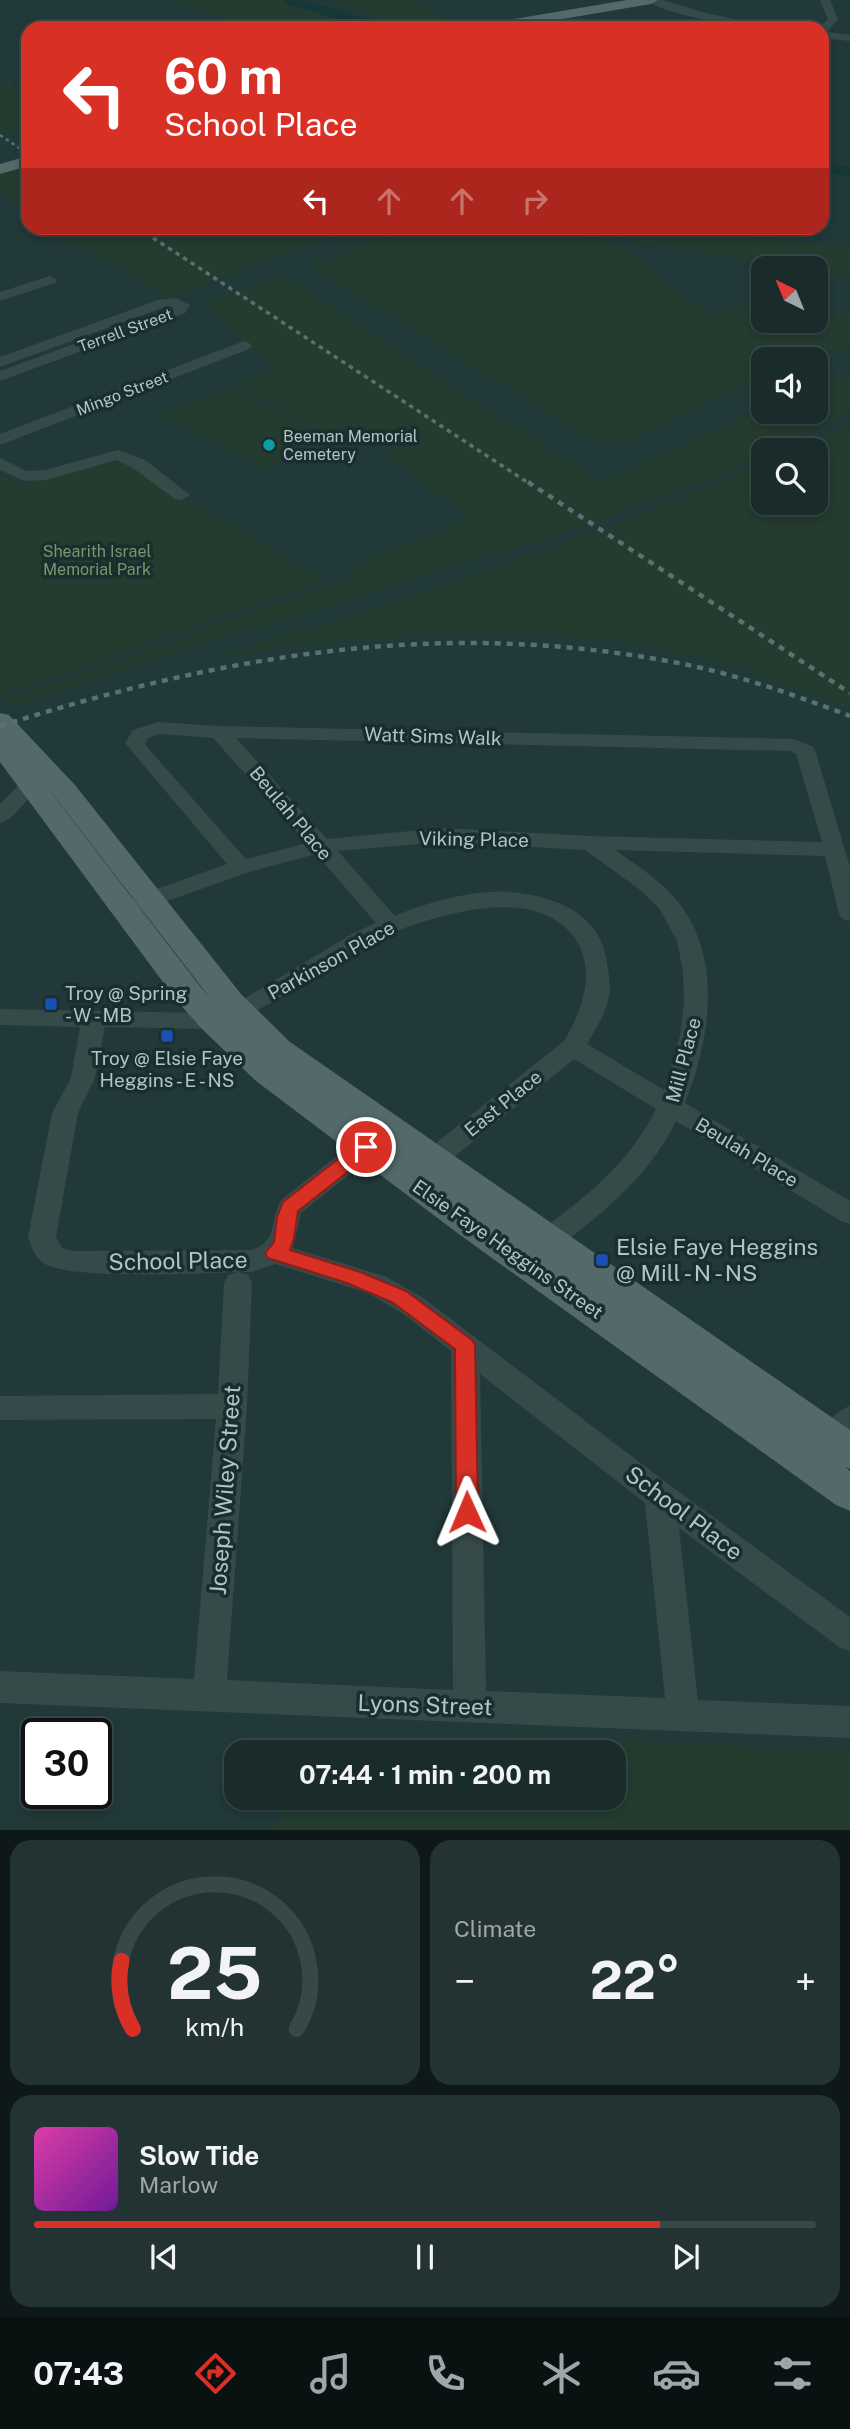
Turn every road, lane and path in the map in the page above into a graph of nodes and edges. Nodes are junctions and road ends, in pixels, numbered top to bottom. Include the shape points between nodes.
1 (619, 0) edge
2 (651, 0) edge
3 (825, 0) edge
4 (599, 6) junction
5 (500, 21) edge
6 (521, 21) edge
7 (732, 21) edge
8 (829, 24) edge
9 (829, 34) edge
10 (850, 38) edge
11 (21, 155) edge
12 (0, 161) edge
13 (21, 163) edge
14 (0, 169) edge
15 (50, 280) dead end
16 (0, 297) edge
17 (244, 346) dead end
18 (0, 362) edge
19 (0, 376) edge
20 (0, 440) edge
21 (0, 463) edge
22 (181, 495) dead end
23 (0, 722) edge
24 (219, 732) junction
25 (0, 744) edge
26 (41, 779) junction
27 (0, 816) edge
28 (590, 843) junction
29 (834, 845) junction
30 (321, 846) junction
31 (241, 867) junction
32 (137, 903) junction
33 (850, 914) edge
34 (390, 925) junction
35 (224, 1016) junction
36 (0, 1017) edge
37 (94, 1019) junction
38 (573, 1047) junction
39 (672, 1106) junction
40 (366, 1147) junction
41 (433, 1159) junction
42 (850, 1214) edge
43 (534, 1250) junction
44 (275, 1253) junction
45 (238, 1283) dead end
46 (465, 1345) junction
47 (232, 1406) junction
48 (0, 1408) edge
49 (835, 1444) edge
50 (850, 1493) edge
51 (660, 1496) junction
52 (850, 1636) edge
53 (0, 1687) edge
54 (209, 1697) junction
55 (470, 1707) junction
56 (683, 1715) junction
57 (850, 1722) edge

1 - 4 main road
2 - 4 main road
2 - 7 street
3 - 8 street via 833,19
4 - 5 main road
4 - 6 main road
9 - 10 street
11 - 12 main road
13 - 14 main road
15 - 16 street
17 - 20 street, Mingo Street
18 - 19 street, Terrell Street via 163,303 183,305 180,310
21 - 22 street via 24,476 46,475 118,455 139,464
23 - 26 main road
24 - 29 street, Watt Sims Walk via 793,745 805,750
24 - 30 street, Beulah Place
24 - 31 street, Watt Sims Walk via 152,729 140,734 135,743
25 - 26 main road
26 - 27 street
26 - 32 main road, Elsie Faye Heggins Street
28 - 29 street, Viking Place
28 - 30 street, Viking Place via 442,835
28 - 39 street, Mill Place via 660,894 686,931 694,952 697,1017
29 - 33 street
30 - 31 street, Viking Place
30 - 34 street, Beulah Place
31 - 32 street, Viking Place
32 - 35 main road, Elsie Faye Heggins Street
34 - 35 street, Parkinson Place
34 - 38 street, Parkinson Place via 441,908 508,900 549,907 577,923 595,952 598,993
35 - 37 street
35 - 40 main road, Elsie Faye Heggins Street via 258,1066
35 - 41 main road, Elsie Faye Heggins Street
36 - 37 street
37 - 44 street, School Place via 83,1078 65,1113 42,1237 47,1251 58,1260 73,1262 251,1261
38 - 39 street, Beulah Place
38 - 41 street, East Place
39 - 42 street, Beulah Place
39 - 43 street, Mill Place via 645,1153 626,1174
40 - 43 main road, Elsie Faye Heggins Street
40 - 44 street via 290,1207 285,1238
41 - 43 main road, Elsie Faye Heggins Street
43 - 49 main road, Elsie Faye Heggins Street
44 - 46 street, School Place via 388,1291
45 - 47 street, Joseph Wiley Street
46 - 51 street, School Place
46 - 55 street
47 - 48 street
47 - 54 street, Joseph Wiley Street
49 - 50 main road, Elsie Faye Heggins Street
51 - 52 street, School Place
51 - 56 street
53 - 54 street, Lyons Street
54 - 55 street, Lyons Street
55 - 56 street, Lyons Street
56 - 57 street, Lyons Street

